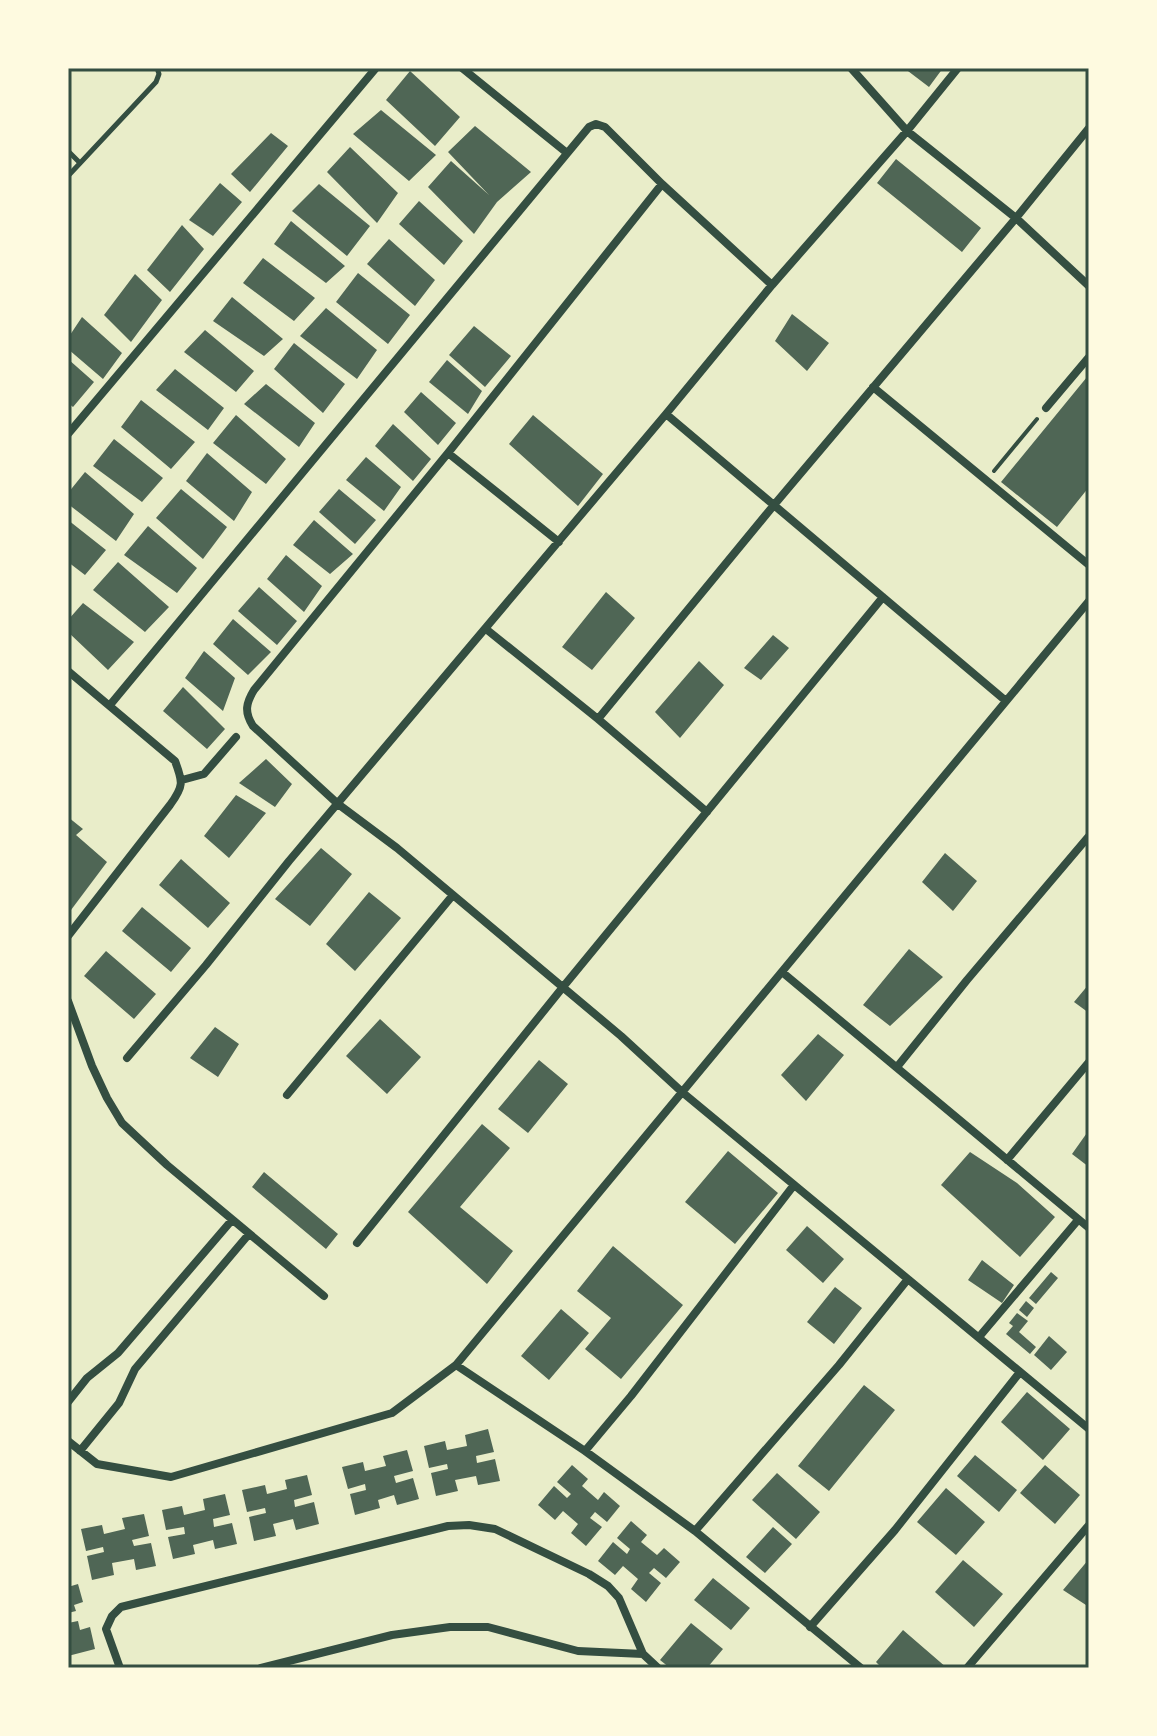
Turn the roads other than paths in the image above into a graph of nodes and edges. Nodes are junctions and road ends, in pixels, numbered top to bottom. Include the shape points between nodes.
1 (157, 68) edge
2 (376, 68) edge
3 (462, 68) edge
4 (851, 68) edge
5 (958, 68) edge
6 (1089, 128) edge
7 (907, 131) junction
8 (68, 151) edge
9 (567, 153) junction
10 (80, 163) junction
11 (68, 176) edge
12 (662, 184) junction
13 (1016, 218) junction
14 (772, 285) junction
15 (1089, 286) edge
16 (1089, 357) edge
17 (873, 387) junction
18 (1046, 408) road end
19 (666, 414) junction
20 (68, 434) edge
21 (448, 453) junction
22 (774, 505) junction
23 (559, 542) junction
24 (1089, 565) edge
25 (883, 597) junction
26 (1089, 601) edge
27 (486, 629) junction
28 (68, 671) edge
29 (1006, 701) junction
30 (110, 705) junction
31 (598, 719) junction
32 (236, 737) dead end
33 (182, 780) junction
34 (338, 804) junction
35 (707, 812) junction
36 (1089, 836) edge
37 (453, 895) junction
38 (68, 936) edge
39 (782, 972) junction
40 (563, 987) junction
41 (68, 1001) edge
42 (127, 1058) dead end
43 (1089, 1062) edge
44 (897, 1067) junction
45 (682, 1092) junction
46 (287, 1095) dead end
47 (1007, 1160) junction
48 (794, 1185) junction
49 (232, 1220) junction
50 (1078, 1220) junction
51 (1089, 1228) edge
52 (249, 1234) junction
53 (357, 1243) dead end
54 (908, 1279) junction
55 (324, 1296) dead end
56 (979, 1337) junction
57 (456, 1365) junction
58 (1020, 1372) junction
59 (68, 1402) edge
60 (1089, 1429) edge
61 (68, 1441) edge
62 (80, 1451) junction
63 (585, 1451) junction
64 (1089, 1525) edge
65 (695, 1531) junction
66 (810, 1627) junction
67 (643, 1654) junction
68 (120, 1668) edge
69 (261, 1668) edge
70 (658, 1668) edge
71 (861, 1668) edge
72 (967, 1668) edge

1 - 10 lane via 156,82
2 - 20 street
3 - 9 street
4 - 7 street
5 - 7 street
6 - 13 street
7 - 13 street
7 - 14 street
8 - 10 lane
9 - 12 street via 589,127 599,124
9 - 30 street
10 - 11 lane
12 - 14 street
12 - 21 street
13 - 15 street
13 - 17 street
14 - 19 street
16 - 18 street
17 - 22 street
17 - 24 street
19 - 22 street
19 - 23 street
21 - 23 street
21 - 34 street via 248,700 247,717 253,726
22 - 25 street
22 - 31 street
23 - 27 street
25 - 29 street
25 - 35 street
26 - 29 street
27 - 31 street
27 - 34 street
28 - 30 street
29 - 39 street
30 - 33 street via 175,761
31 - 35 street
32 - 33 street via 204,774
33 - 38 street via 170,805
34 - 37 street
34 - 42 street
35 - 40 street
36 - 44 street
37 - 40 street
37 - 46 street
39 - 44 street
39 - 45 street
40 - 45 street
40 - 53 street
41 - 49 street via 92,1066 122,1123
43 - 47 street
44 - 47 street
45 - 48 street
45 - 57 street
47 - 50 street
48 - 54 street
48 - 63 street
49 - 52 street
49 - 59 street via 118,1353
50 - 51 street
50 - 56 street
52 - 55 street
52 - 62 street via 135,1369 119,1403
54 - 56 street
54 - 65 street
56 - 58 street
57 - 62 street via 392,1413 171,1477 97,1464
57 - 63 street
58 - 60 street
58 - 66 street
61 - 62 street
63 - 65 street
64 - 72 street
65 - 66 street
66 - 71 street
67 - 68 street via 619,1598 608,1586 495,1529 469,1525 121,1607 106,1629
67 - 69 street via 578,1651 488,1627 450,1627 392,1635
67 - 70 street

